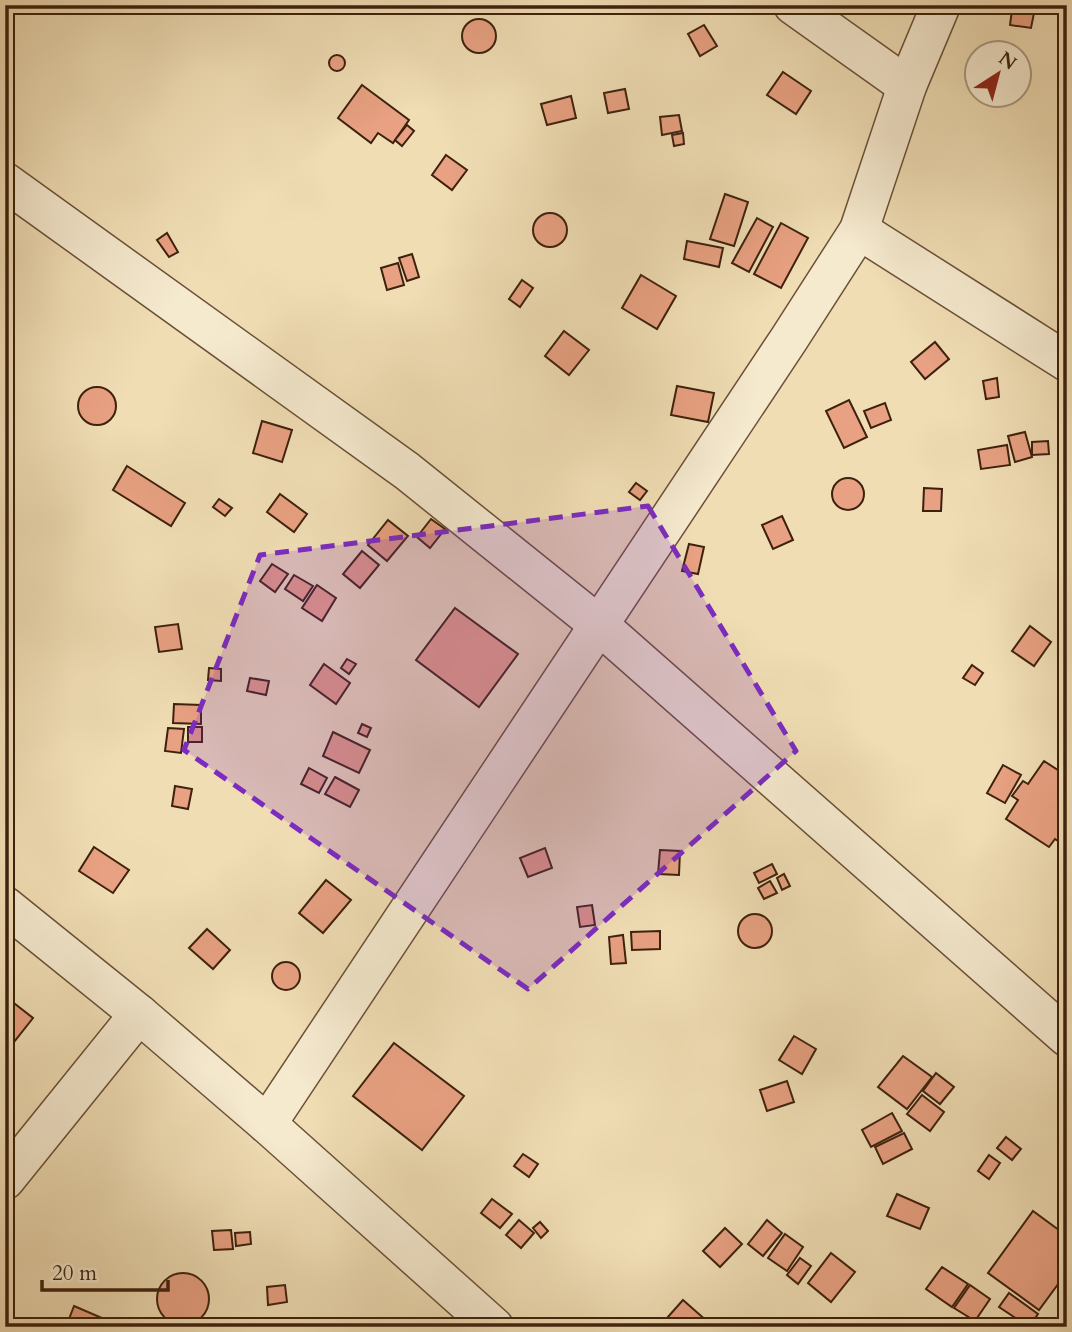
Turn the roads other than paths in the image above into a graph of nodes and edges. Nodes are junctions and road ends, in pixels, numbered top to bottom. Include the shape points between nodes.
1 (793, 5) edge
2 (941, 5) edge
3 (908, 86) junction
4 (5, 182) edge
5 (859, 230) junction
6 (1067, 362) edge
7 (598, 625) junction
8 (5, 906) edge
9 (139, 1014) junction
10 (1067, 1037) edge
11 (267, 1124) junction
12 (5, 1180) edge
13 (494, 1327) edge

1 - 3 street
2 - 3 street
3 - 5 street
4 - 7 street via 407,471
5 - 6 street
5 - 7 street
7 - 10 street
7 - 11 street
8 - 9 street
9 - 11 street
9 - 12 street
11 - 13 street

